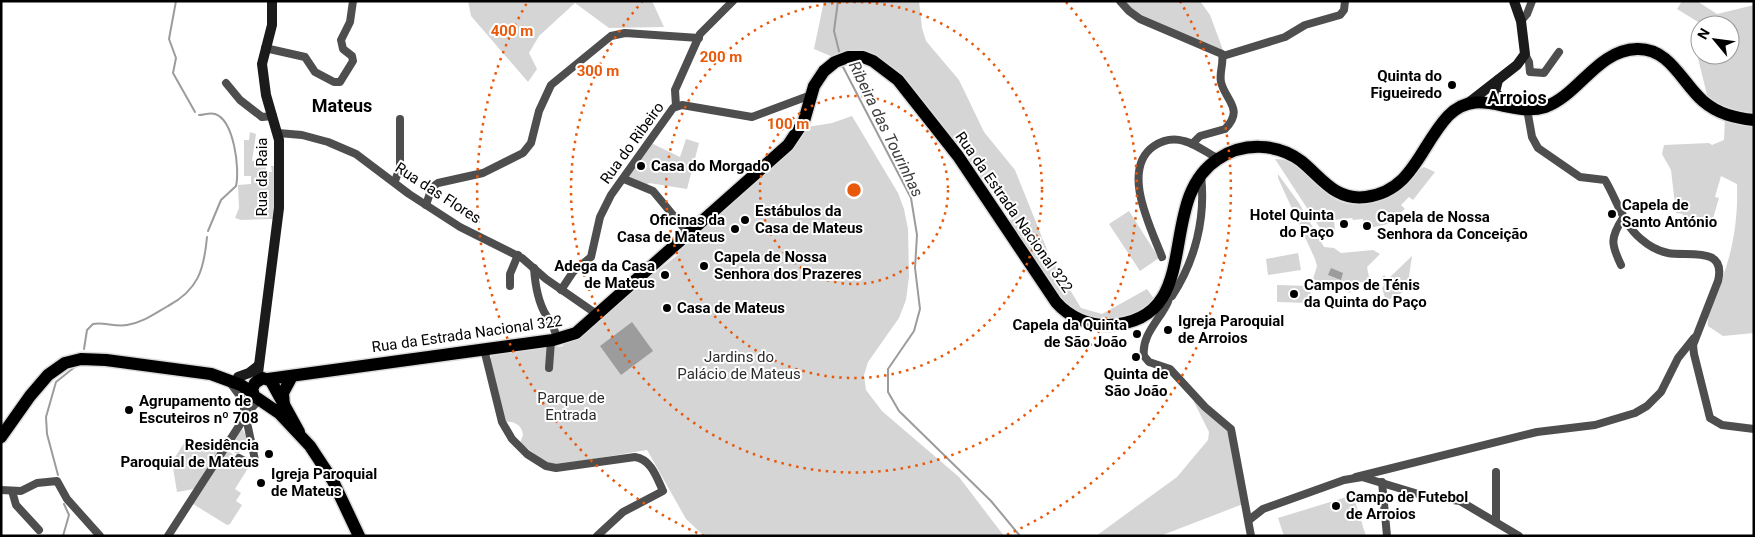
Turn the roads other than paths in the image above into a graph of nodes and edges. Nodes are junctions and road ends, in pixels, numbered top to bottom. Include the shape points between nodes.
1 (272, 1) edge
2 (353, 1) edge
3 (733, 1) edge
4 (1120, 1) edge
5 (1345, 1) edge
6 (1514, 1) edge
7 (1532, 1) edge
8 (1521, 21) junction
9 (698, 38) junction
10 (265, 48) junction
11 (1559, 52) dead end
12 (1525, 54) junction
13 (1223, 56) junction
14 (1495, 82) junction
15 (226, 83) dead end
16 (811, 95) junction
17 (1486, 101) junction
18 (1466, 104) junction
19 (1507, 105) junction
20 (676, 106) junction
21 (1527, 109) junction
22 (273, 116) junction
23 (400, 119) dead end
24 (1754, 120) edge
25 (278, 133) junction
26 (1192, 144) junction
27 (1210, 166) junction
28 (624, 179) junction
29 (395, 181) junction
30 (426, 204) junction
31 (1623, 218) junction
32 (688, 234) junction
33 (518, 255) junction
34 (1162, 257) dead end
35 (1620, 265) dead end
36 (534, 268) junction
37 (1170, 284) junction
38 (510, 286) dead end
39 (561, 290) junction
40 (1168, 302) junction
41 (598, 315) junction
42 (1697, 334) junction
43 (554, 340) junction
44 (484, 349) junction
45 (258, 361) junction
46 (549, 368) dead end
47 (310, 372) junction
48 (217, 375) junction
49 (238, 377) junction
50 (290, 380) junction
51 (262, 389) junction
52 (284, 407) junction
53 (245, 416) junction
54 (1754, 428) edge
55 (299, 432) junction
56 (1, 437) edge
57 (239, 458) dead end
58 (1496, 472) dead end
59 (1356, 478) junction
60 (1382, 482) junction
61 (1, 490) edge
62 (12, 491) junction
63 (1246, 506) junction
64 (1263, 509) junction
65 (1249, 520) junction
66 (1496, 522) junction
67 (39, 530) dead end
68 (100, 536) edge
69 (168, 536) edge
70 (359, 536) edge
71 (597, 536) edge
72 (1251, 536) edge
73 (1387, 536) edge
74 (1519, 536) edge

1 - 10 main road, Rua da Raia via 272,25
2 - 10 street via 350,22 341,43 353,60 340,82 314,72 305,57
3 - 9 street
4 - 13 street via 1140,19 1218,51
5 - 13 street via 1340,15 1303,26 1285,37
6 - 8 main road
7 - 8 street
8 - 12 main road
9 - 20 street via 675,90
9 - 30 street via 625,33 611,36 551,85 526,150 483,173 438,182 432,187
10 - 22 main road, Rua da Raia via 262,61 264,82
11 - 12 street via 1544,73 1530,72
12 - 14 main road
13 - 26 street via 1221,81 1232,103 1232,117 1225,129 1199,136
14 - 17 main road
14 - 18 main road
14 - 19 main road via 1495,94
15 - 22 street via 240,100 262,117
16 - 20 street, Rua do Ribeiro via 752,117
16 - 32 main road, Rua da Estrada Nacional 322 via 804,121 790,142
16 - 37 main road, Rua da Estrada Nacional 322 via 819,76 839,60 867,58 884,68 898,80 970,173 1052,296 1070,314 1098,325 1129,322 1155,306
17 - 18 main road
17 - 19 main road
18 - 27 main road via 1445,120 1402,182 1371,196 1357,198 1338,194 1300,161 1275,149 1246,148
19 - 21 main road
20 - 28 street, Rua do Ribeiro via 649,139
21 - 24 main road via 1550,104 1607,59 1624,51 1639,49 1666,59 1694,92 1714,109
21 - 31 street via 1532,137 1538,148 1580,177 1605,180
22 - 25 main road, Rua da Raia
23 - 29 street via 400,167
25 - 29 street, Rua das Flores via 302,135 337,145 363,158
25 - 45 main road, Rua da Raia via 278,211
26 - 27 street via 1202,150
26 - 34 street via 1178,140 1160,142 1148,150 1139,168 1142,200
27 - 37 main road, Rua da Estrada Nacional 322 via 1186,202
27 - 40 street via 1194,252
28 - 32 street via 653,191
28 - 39 street, Rua do Ribeiro via 601,214 591,256 573,272
29 - 30 street, Rua das Flores
30 - 33 street, Rua das Flores via 465,230
31 - 35 street via 1612,243
31 - 42 street via 1637,235 1657,250 1706,255 1717,264 1720,272 1718,281
32 - 41 main road, Rua da Estrada Nacional 322
33 - 36 street, Rua das Flores
33 - 38 street via 510,274
36 - 39 street, Rua das Flores
36 - 43 street via 542,306 554,324
37 - 40 street
39 - 41 street, Rua das Flores
40 - 63 street via 1146,338 1144,356 1149,362 1170,369 1205,407 1231,429
41 - 43 main road, Rua da Estrada Nacional 322 via 578,332
42 - 54 street via 1694,354 1710,418 1722,425
42 - 59 street via 1678,358 1661,392 1635,413 1595,425 1537,432
43 - 44 main road, Rua da Estrada Nacional 322
43 - 46 street
44 - 47 main road, Rua da Estrada Nacional 322
44 - 71 street via 502,422 527,454 551,467 635,457 644,460 651,468 663,491 623,512
45 - 49 main road via 249,373
45 - 51 main road
47 - 50 main road
47 - 51 main road
48 - 49 main road
48 - 51 main road
48 - 53 street via 237,390
48 - 56 main road via 106,360 72,360 56,368 38,385
49 - 51 main road
50 - 51 main road
50 - 52 main road via 283,393
51 - 52 main road
51 - 53 street
51 - 55 main road
52 - 55 main road
53 - 57 street via 255,460 250,464
53 - 69 street
55 - 70 main road via 333,481
58 - 66 street
59 - 60 street
59 - 64 street
60 - 66 street via 1425,496 1460,501
60 - 73 street
61 - 62 street
62 - 67 street via 16,505
62 - 68 street via 57,481 70,503
63 - 64 street
63 - 65 street
64 - 65 street
65 - 72 street
66 - 74 street

